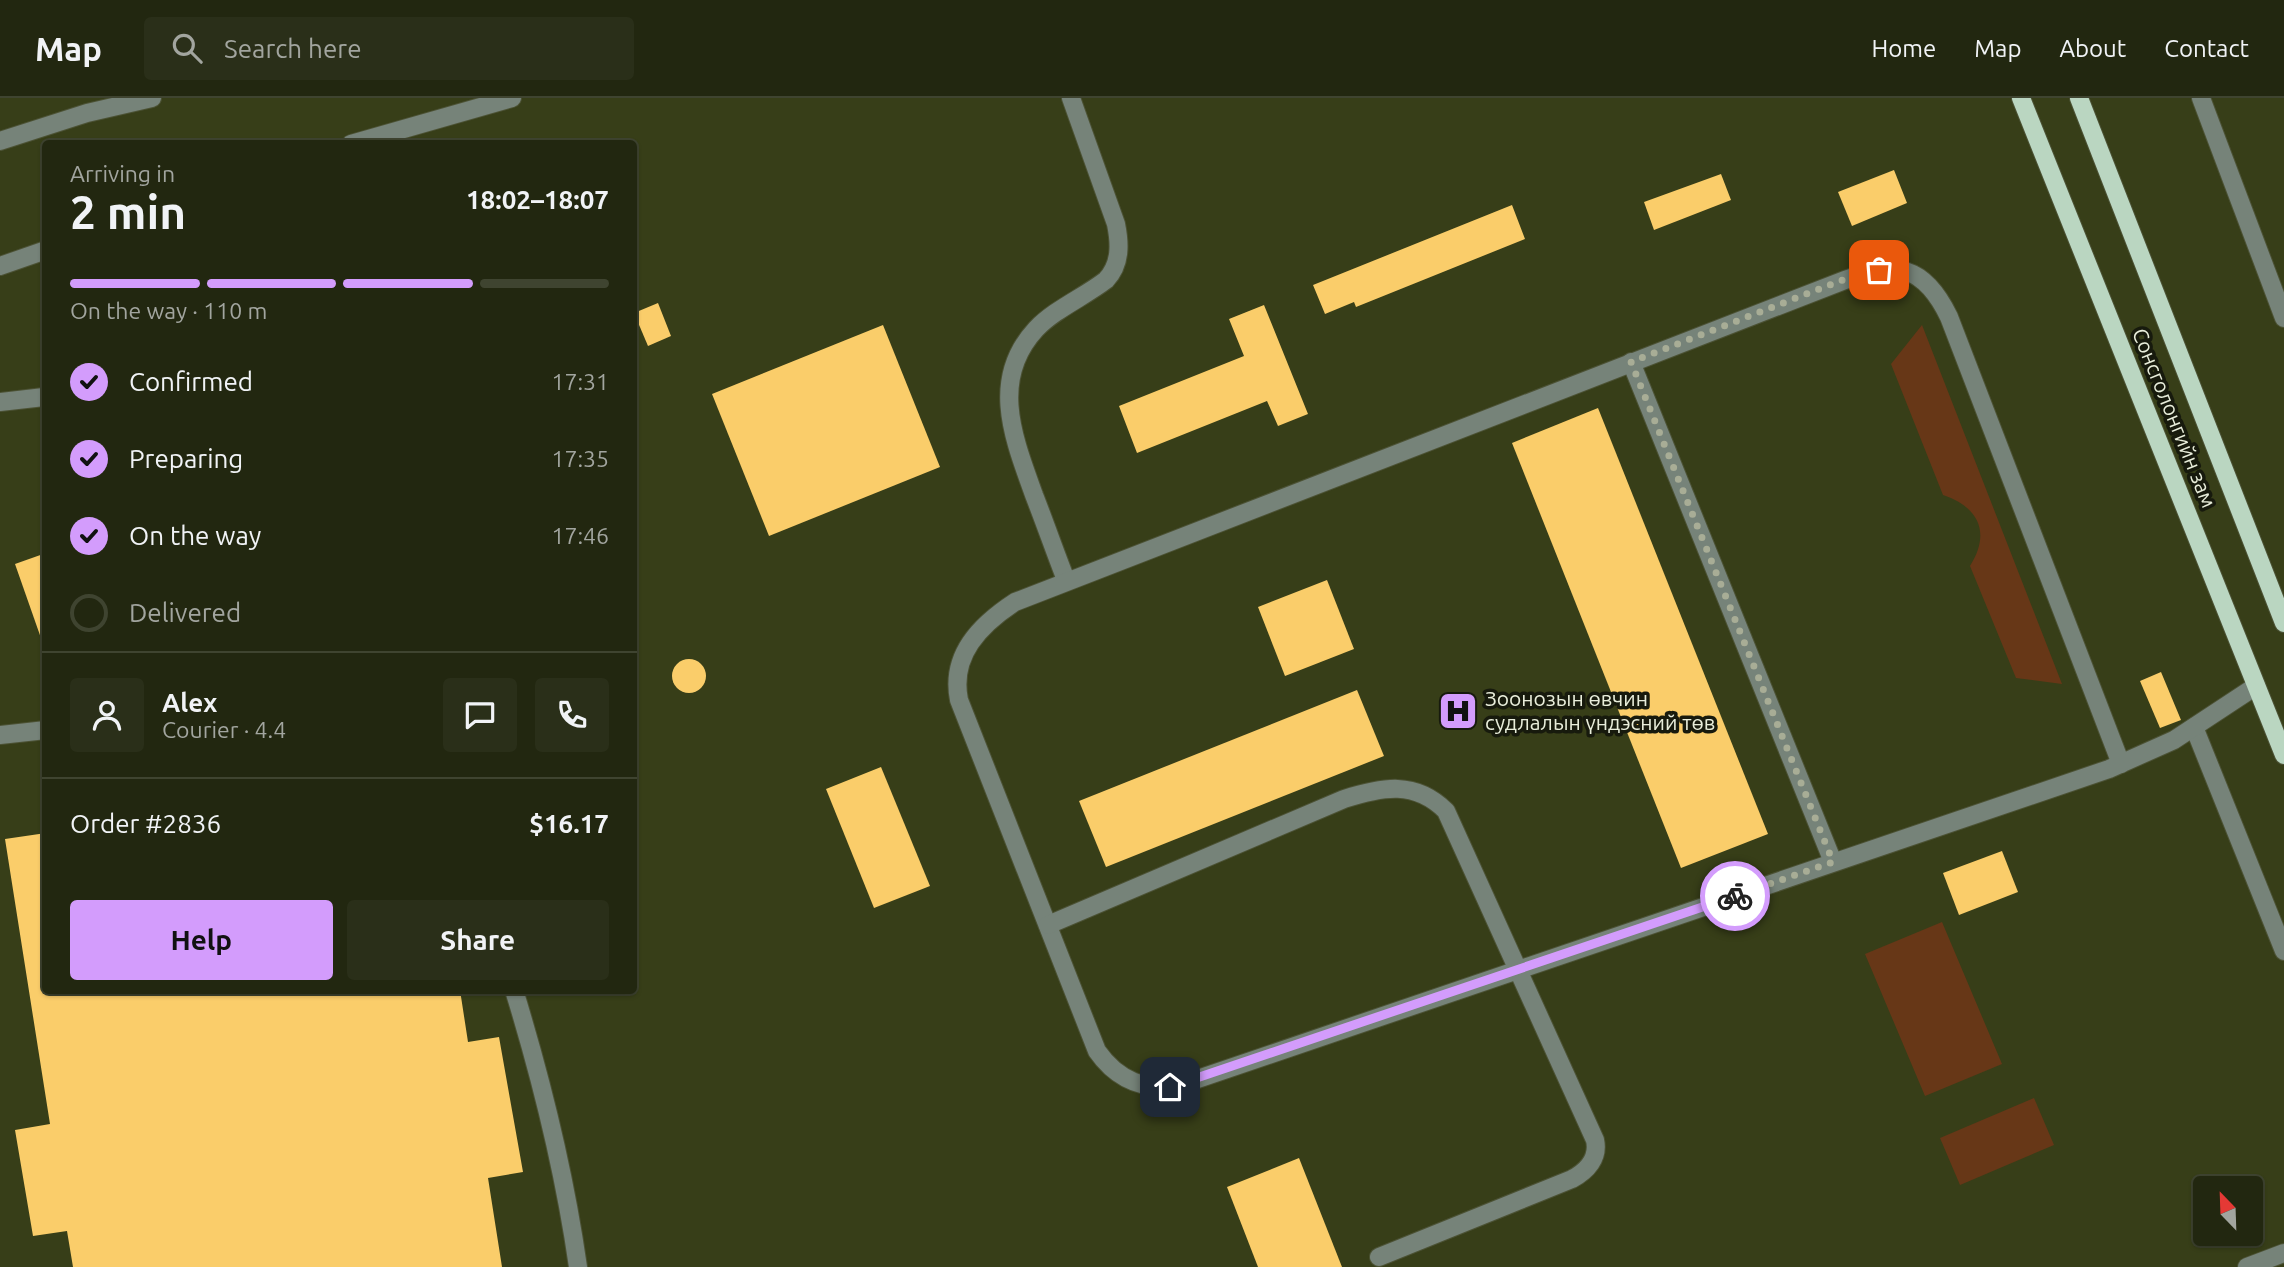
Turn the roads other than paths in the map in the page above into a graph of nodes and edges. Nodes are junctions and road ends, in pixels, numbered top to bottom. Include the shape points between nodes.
1 (152, 98) edge
2 (512, 98) edge
3 (1071, 98) edge
4 (2021, 98) edge
5 (2079, 98) edge
6 (2201, 98) edge
7 (84, 106) edge
8 (370, 140) edge
9 (0, 141) edge
10 (42, 251) edge
11 (0, 266) edge
12 (2284, 317) edge
13 (1631, 362) junction
14 (42, 397) edge
15 (0, 402) edge
16 (1066, 580) junction
17 (2284, 623) edge
18 (2256, 686) junction
19 (2194, 727) junction
20 (42, 730) edge
21 (4, 731) edge
22 (2284, 755) edge
23 (2121, 764) junction
24 (1833, 862) junction
25 (1048, 925) junction
26 (2284, 951) edge
27 (1520, 970) junction
28 (515, 994) edge
29 (2284, 1253) edge
30 (1379, 1257) dead end
31 (578, 1267) edge
32 (2247, 1267) edge

1 - 7 street
2 - 8 street
3 - 16 street via 1116,224 1117,261 1106,280 1037,328 1024,345 1014,365 1008,404 1017,447
4 - 18 main road, Сонсголонгийн зам
5 - 17 main road, Сонсголонгийн зам
6 - 12 street
7 - 9 street
10 - 11 street
13 - 16 street
13 - 23 street via 1867,272 1901,269 1925,281 1949,317
13 - 24 street
14 - 15 street
16 - 25 street via 1015,602 985,624 963,655 956,686
18 - 19 street
18 - 22 main road, Сонсголонгийн зам
19 - 23 street
19 - 26 street
20 - 21 street
23 - 24 street
24 - 27 street
25 - 27 street via 1097,1051 1123,1078 1146,1086 1180,1085
25 - 27 street via 1344,799 1375,789 1400,788 1433,800 1451,817
27 - 30 street via 1595,1140 1594,1157 1572,1179
28 - 31 street via 572,1222
29 - 32 street

